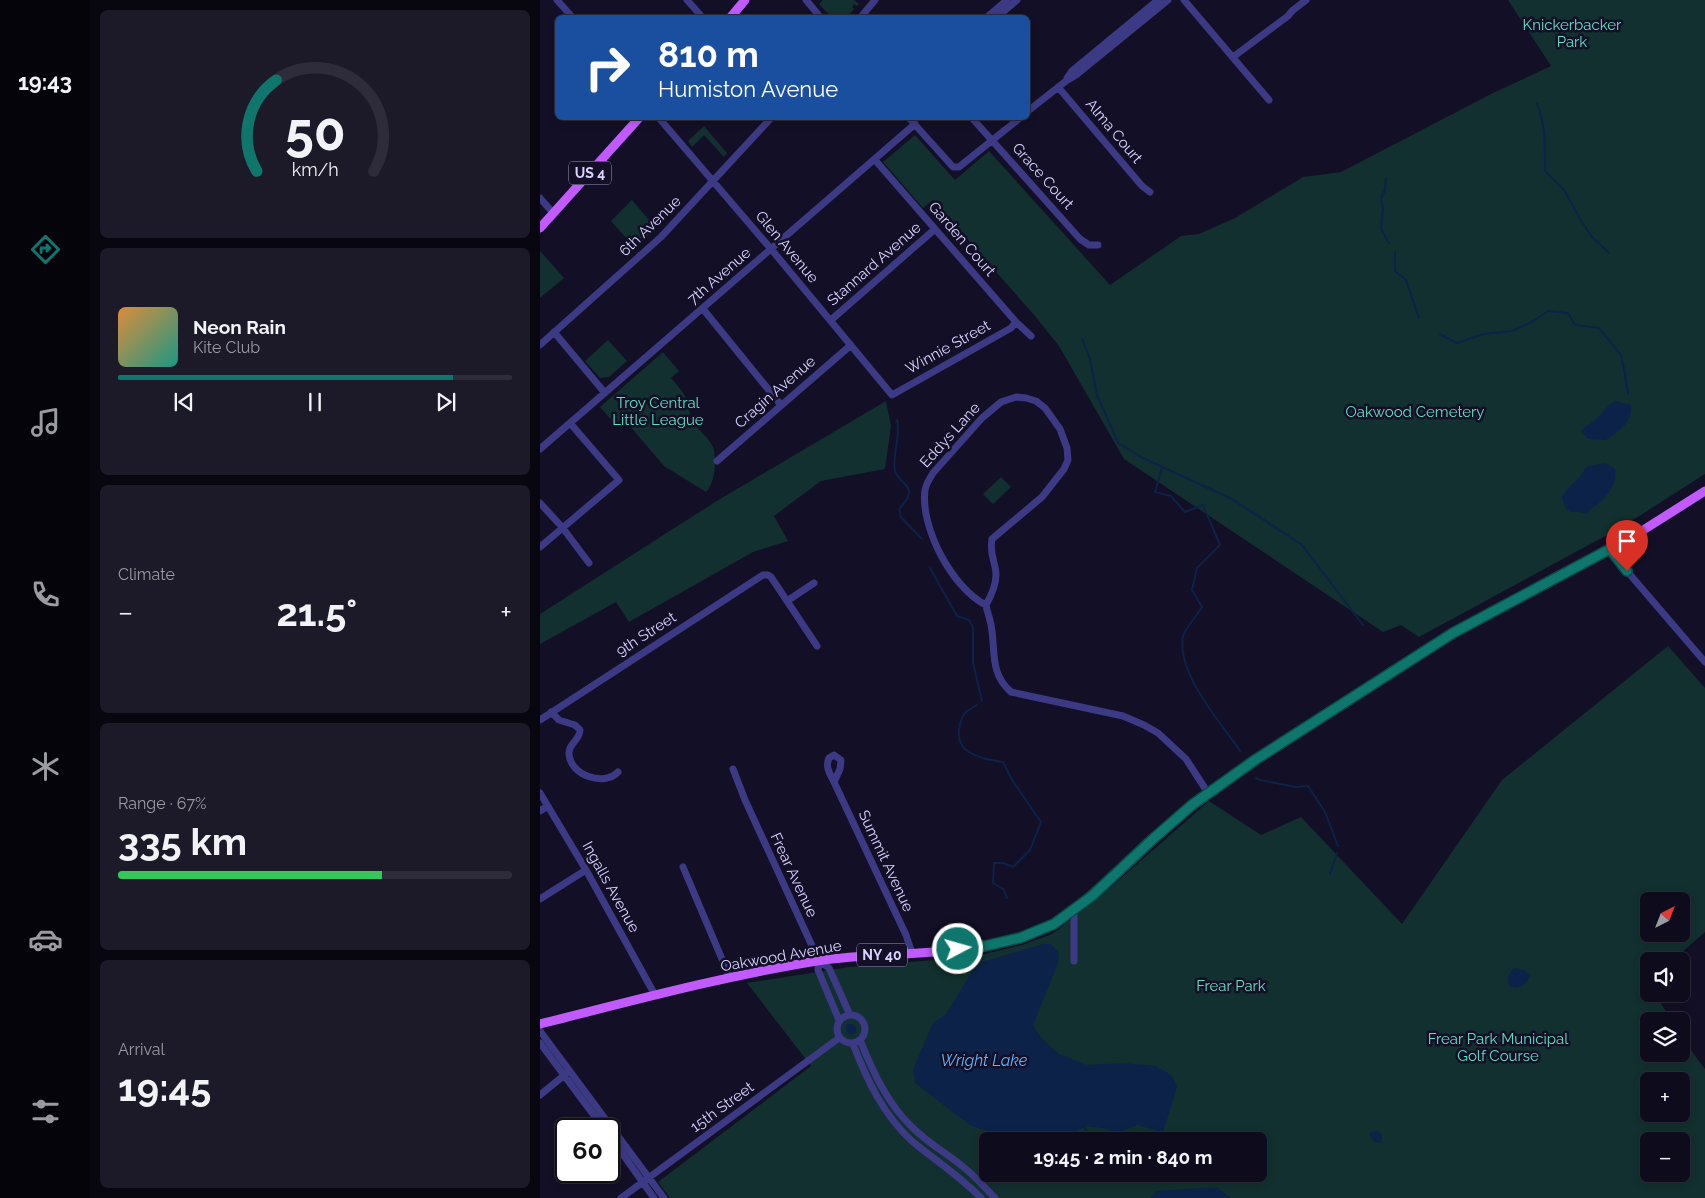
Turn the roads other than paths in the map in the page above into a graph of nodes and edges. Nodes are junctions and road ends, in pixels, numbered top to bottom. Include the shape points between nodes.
1 (557, 0) edge
2 (687, 0) edge
3 (745, 0) edge
4 (806, 0) edge
5 (875, 0) edge
6 (1007, 0) edge
7 (1017, 0) edge
8 (1158, 0) edge
9 (1168, 0) edge
10 (1184, 0) edge
11 (1306, 0) edge
12 (570, 15) edge
13 (700, 15) edge
14 (732, 15) edge
15 (818, 15) edge
16 (862, 15) edge
17 (990, 15) edge
18 (1000, 15) edge
19 (1233, 57) junction
20 (1066, 81) junction
21 (1058, 87) junction
22 (1270, 100) dead end
23 (1030, 109) edge
24 (637, 120) edge
25 (660, 120) edge
26 (769, 120) edge
27 (911, 120) edge
28 (974, 120) edge
29 (1017, 120) edge
30 (916, 124) junction
31 (992, 140) junction
32 (875, 160) junction
33 (713, 182) junction
34 (1150, 192) dead end
35 (540, 198) edge
36 (553, 213) junction
37 (540, 228) edge
38 (935, 229) junction
39 (1098, 244) dead end
40 (771, 249) junction
41 (702, 309) junction
42 (831, 320) junction
43 (1016, 322) junction
44 (554, 332) junction
45 (1031, 336) dead end
46 (540, 345) edge
47 (851, 345) junction
48 (605, 393) junction
49 (892, 395) joint
50 (781, 405) junction
51 (570, 423) junction
52 (540, 449) edge
53 (717, 461) dead end
54 (1705, 491) edge
55 (540, 502) edge
56 (562, 527) junction
57 (540, 547) edge
58 (1610, 549) junction
59 (589, 563) dead end
60 (814, 583) dead end
61 (787, 601) junction
62 (986, 606) junction
63 (818, 646) dead end
64 (1705, 662) edge
65 (551, 712) junction
66 (540, 720) edge
67 (733, 769) dead end
68 (618, 772) dead end
69 (834, 782) dead end
70 (540, 793) edge
71 (1208, 793) junction
72 (548, 806) junction
73 (540, 811) edge
74 (684, 867) dead end
75 (586, 870) junction
76 (540, 899) edge
77 (1074, 910) junction
78 (912, 953) junction
79 (1074, 960) dead end
80 (819, 961) junction
81 (730, 978) junction
82 (655, 996) junction
83 (850, 1015) junction
84 (839, 1020) junction
85 (540, 1024) edge
86 (540, 1031) edge
87 (839, 1038) junction
88 (860, 1040) junction
89 (540, 1043) edge
90 (853, 1044) junction
91 (567, 1073) junction
92 (540, 1095) edge
93 (600, 1117) joint
94 (620, 1148) edge
95 (646, 1180) junction
96 (621, 1198) edge
97 (654, 1198) edge
98 (664, 1198) edge
99 (981, 1198) edge
100 (995, 1198) edge

1 - 12 street
2 - 13 street
3 - 14 main road
4 - 15 street
5 - 16 street
6 - 17 street
7 - 18 street
8 - 20 street via 1072,71
9 - 20 street
10 - 19 street
11 - 19 street
19 - 22 street
20 - 21 street
21 - 23 street
21 - 34 street, Alma Court
24 - 36 main road, US 4
25 - 33 street, Glen Avenue
26 - 33 street, 6th Avenue
27 - 30 street
28 - 31 street, Grace Court
29 - 31 street
30 - 31 street via 953,167 959,167
30 - 32 street, 7th Avenue
31 - 39 street, Grace Court via 1080,239 1089,245
32 - 38 street, Garden Court
32 - 40 street, 7th Avenue
33 - 40 street, Glen Avenue
33 - 44 street, 6th Avenue via 661,238
35 - 36 street
36 - 37 main road, US 4
38 - 42 street, Stannard Avenue
38 - 43 street, Garden Court
40 - 41 street, 7th Avenue
40 - 42 street, Glen Avenue
41 - 48 street, 7th Avenue
41 - 50 street
42 - 47 street, Glen Avenue
43 - 45 street, Garden Court
43 - 49 street, Winnie Street via 1012,328
44 - 46 street, 6th Avenue
44 - 48 street
47 - 49 street, Glen Avenue
47 - 50 street, Cragin Avenue
48 - 51 street, 7th Avenue
50 - 53 street, Cragin Avenue
51 - 52 street, 7th Avenue
51 - 56 street via 619,480
54 - 58 main road, Oakwood Avenue / NY 40
55 - 56 street
56 - 57 street
56 - 59 street
58 - 64 street
58 - 71 main road, Oakwood Avenue / NY 40 via 1453,633
60 - 61 street
61 - 63 street
61 - 65 street, 9th Street via 768,575 763,575
62 - 62 street, Eddys Lane via 996,574 991,556 992,539 1042,497 1068,460 1068,448 1060,429 1045,408 1026,398 1016,397 1002,402 986,414 933,473 925,490 926,514 950,571 976,601
62 - 71 street via 994,662 999,679 1011,692 1123,716 1144,725 1186,759
65 - 66 street, 9th Street
65 - 68 street via 559,720 580,730 569,751 576,767 585,775 598,779
67 - 80 street, Frear Avenue
69 - 78 street, Summit Avenue
70 - 72 street, Ingalls Avenue
71 - 77 main road, Oakwood Avenue / NY 40
72 - 73 street
72 - 75 street, Ingalls Avenue
74 - 81 street
75 - 76 street
75 - 82 street, Ingalls Avenue
77 - 78 main road, Oakwood Avenue / NY 40 via 1054,924 1020,938 974,947
77 - 79 street
78 - 80 main road, Oakwood Avenue / NY 40
80 - 81 main road, Oakwood Avenue / NY 40
80 - 83 street via 828,968
80 - 84 street via 818,970
81 - 82 main road, Oakwood Avenue / NY 40
82 - 85 main road, Oakwood Avenue / NY 40
83 - 84 street
83 - 88 street via 859,1017 864,1024 865,1033
84 - 87 street via 836,1029
86 - 91 street
87 - 90 street
87 - 95 street, 15th Street
88 - 90 street
88 - 100 street via 877,1078 904,1119
89 - 91 street
90 - 99 street via 889,1117 913,1142 956,1174
91 - 92 street
91 - 93 street
93 - 95 street
94 - 95 street
95 - 96 street, 15th Street
95 - 97 street
95 - 98 street

